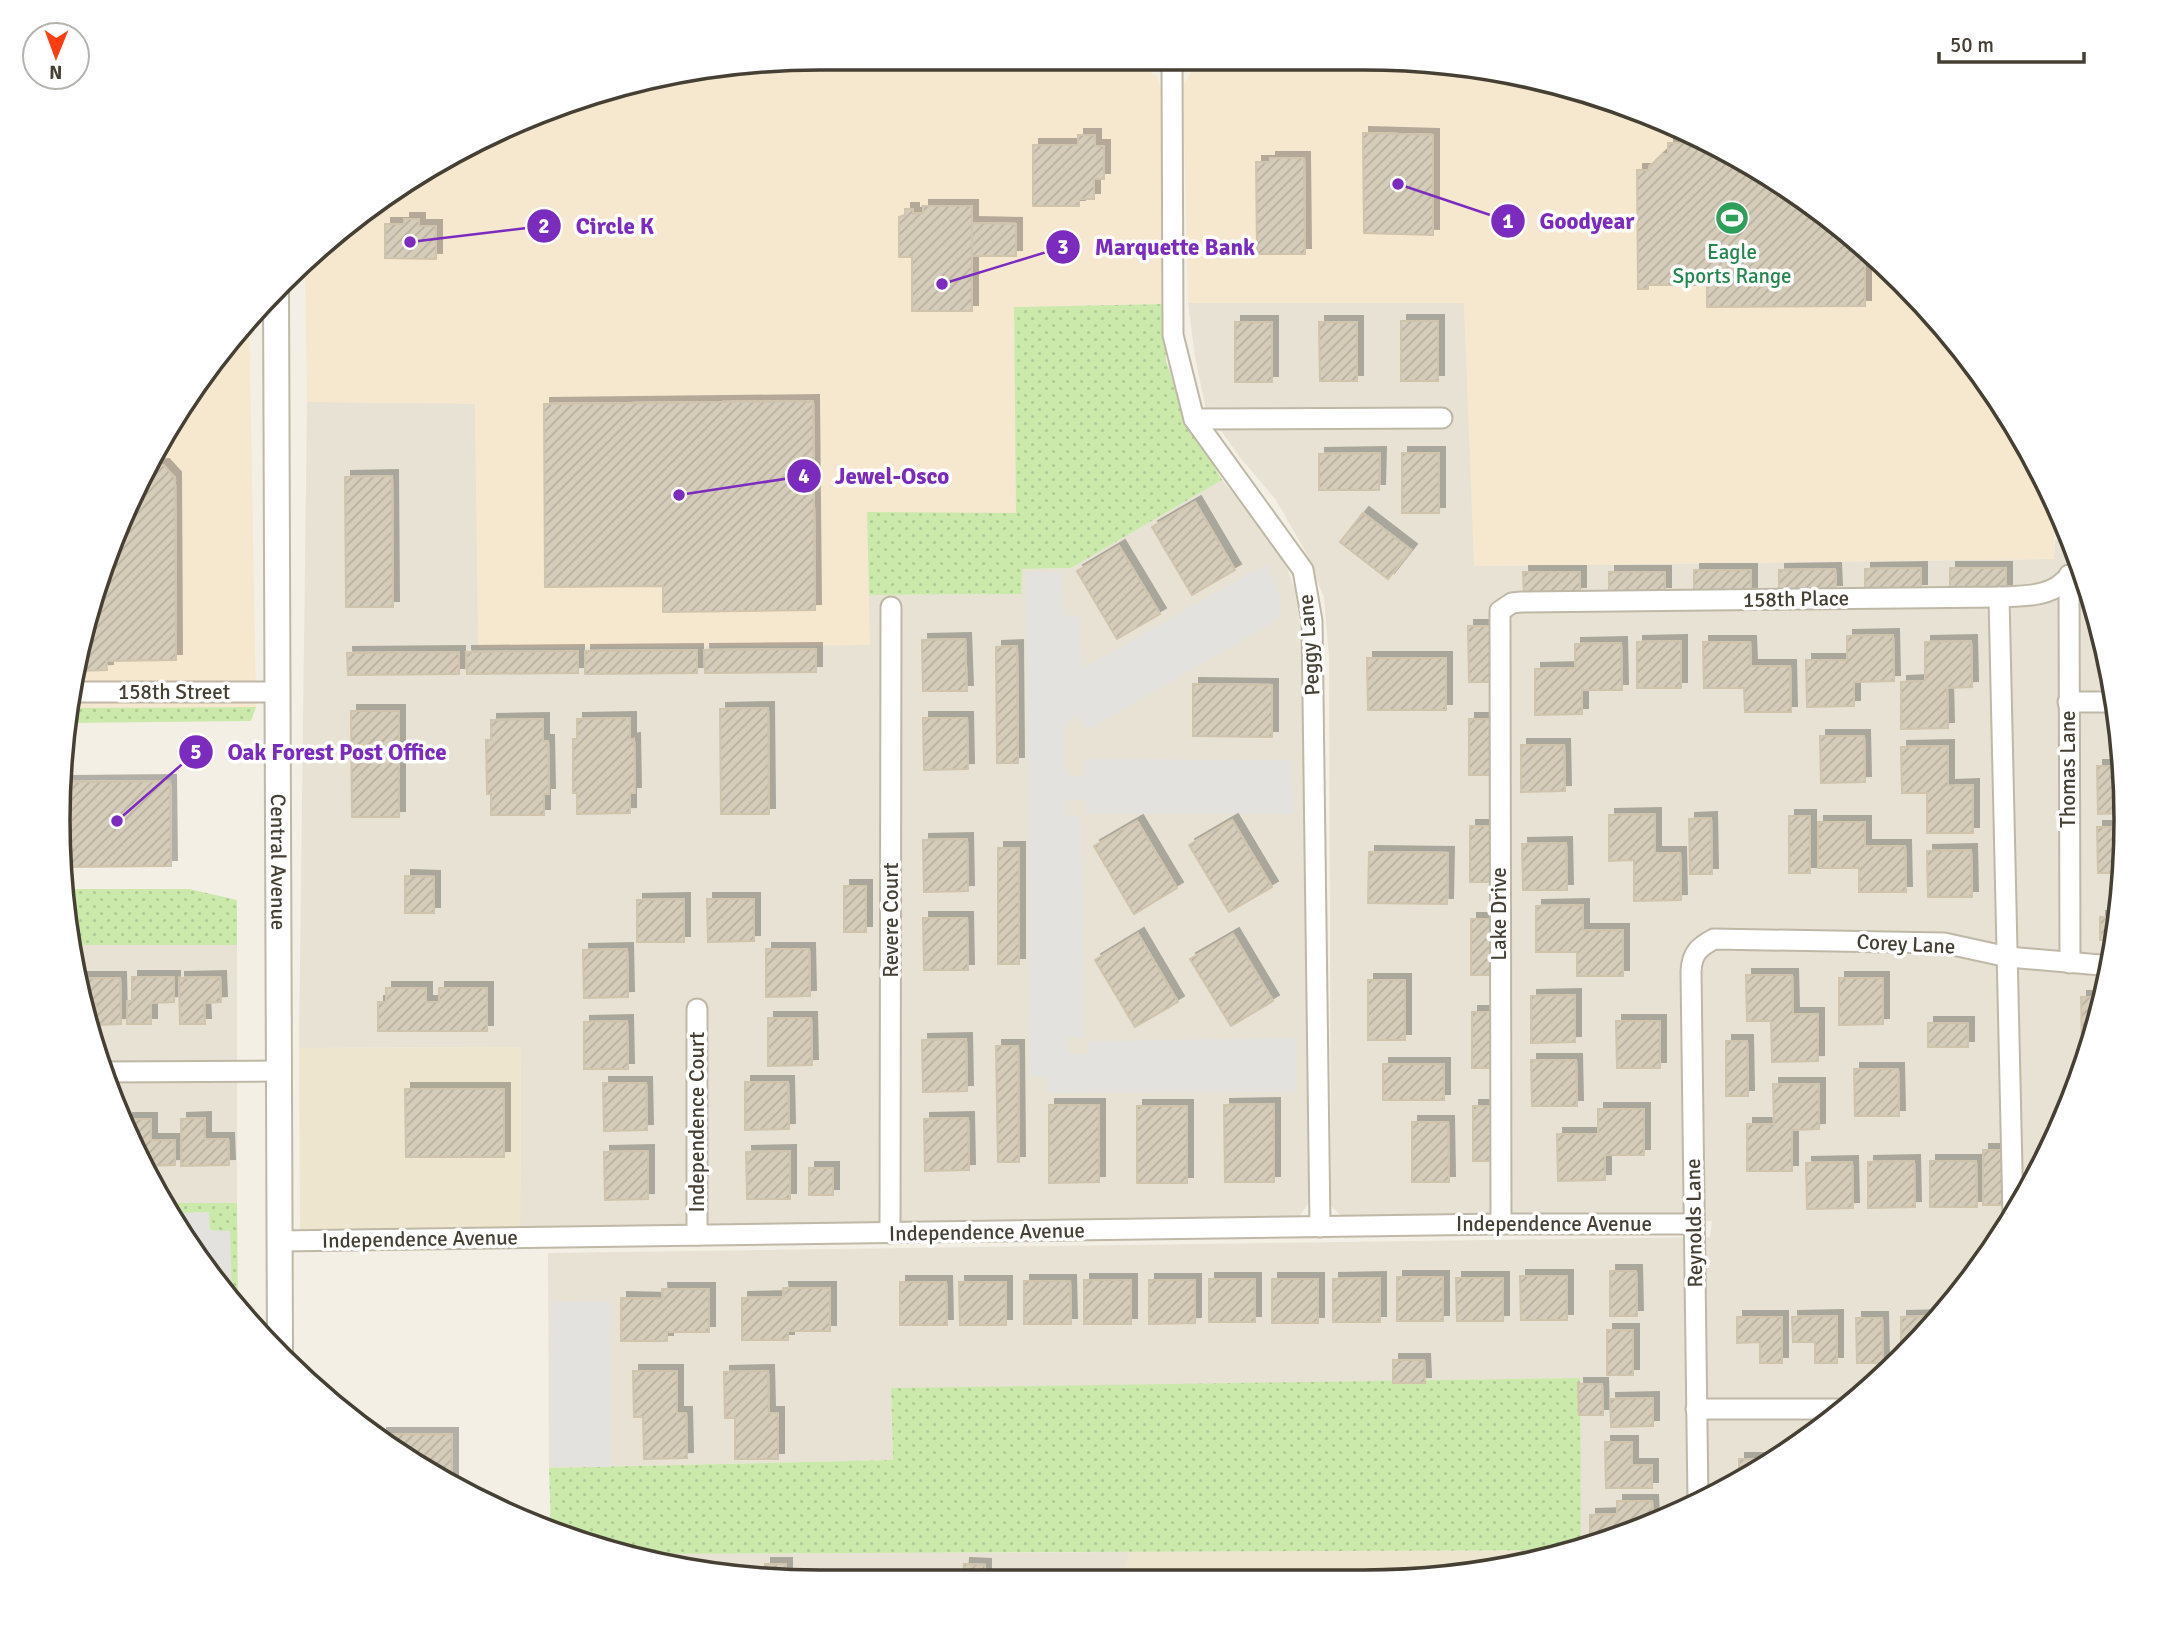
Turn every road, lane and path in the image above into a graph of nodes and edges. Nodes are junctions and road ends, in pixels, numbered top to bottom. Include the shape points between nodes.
1 (1172, 70) edge
2 (276, 304) edge
3 (1442, 418) dead end
4 (1194, 419) junction
5 (2073, 575) edge
6 (2075, 581) edge
7 (1999, 597) junction
8 (1505, 606) joint
9 (891, 607) dead end
10 (81, 692) edge
11 (278, 692) junction
12 (2068, 702) junction
13 (2105, 702) edge
14 (1700, 946) joint
15 (2008, 957) junction
16 (2070, 963) junction
17 (2100, 965) edge
18 (698, 1009) dead end
19 (279, 1070) junction
20 (114, 1072) edge
21 (2013, 1197) edge
22 (1501, 1224) junction
23 (1693, 1224) junction
24 (1320, 1227) junction
25 (890, 1233) junction
26 (697, 1235) junction
27 (280, 1241) junction
28 (280, 1340) edge
29 (1696, 1409) junction
30 (1828, 1409) edge
31 (1698, 1492) edge

1 - 4 street, Peggy Lane via 1173,335
2 - 11 street, Central Avenue
3 - 4 street
4 - 24 street, Peggy Lane via 1303,569 1312,621
5 - 7 street, 158th Place via 2057,587 2034,595
6 - 12 street, Thomas Lane
7 - 8 street, 158th Place via 1521,602
7 - 15 street
8 - 22 street, Lake Drive via 1498,619
9 - 25 street, Revere Court
10 - 11 street, 158th Street
11 - 19 street, Central Avenue
12 - 13 street
12 - 16 street, Thomas Lane
14 - 15 street, Corey Lane via 1714,939 1944,943
14 - 23 street, Reynolds Lane via 1691,958 1690,971
15 - 16 street, Corey Lane
15 - 21 street
16 - 17 street, Corey Lane
18 - 26 street, Independence Court
19 - 20 street
19 - 27 street, Central Avenue
22 - 23 street, Independence Avenue
22 - 24 street, Independence Avenue
23 - 29 street, Reynolds Lane
24 - 25 street, Independence Avenue
25 - 26 street, Independence Avenue
26 - 27 street, Independence Avenue
27 - 28 street, Central Avenue
29 - 30 street
29 - 31 street, Reynolds Lane

